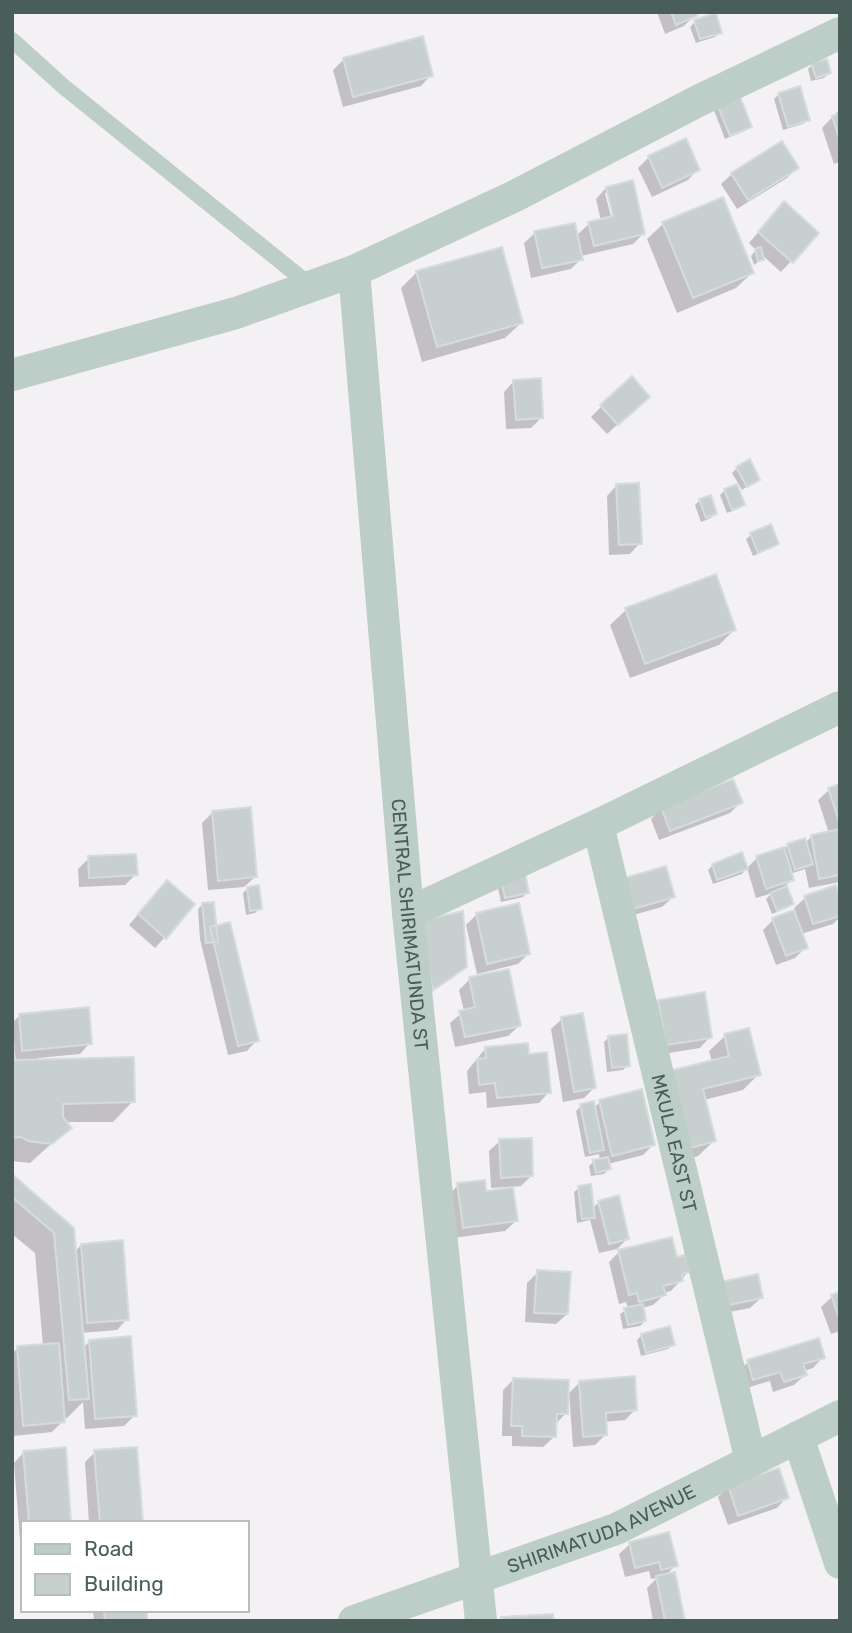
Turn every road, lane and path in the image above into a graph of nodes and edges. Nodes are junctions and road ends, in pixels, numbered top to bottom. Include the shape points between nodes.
1 (840, 33) edge
2 (12, 40) edge
3 (354, 271) junction
4 (311, 286) junction
5 (12, 375) edge
6 (840, 707) edge
7 (598, 825) junction
8 (408, 913) junction
9 (840, 1416) edge
10 (798, 1437) junction
11 (751, 1461) junction
12 (840, 1563) edge
13 (477, 1579) junction
14 (354, 1621) edge
15 (481, 1621) edge

1 - 3 street
2 - 4 lane
3 - 4 street
3 - 8 street, CENTRAL SHIRIMATUNDA ST
4 - 5 street via 236,313
6 - 7 street
7 - 8 street
7 - 11 street, MKULA EAST ST
8 - 13 street, CENTRAL SHIRIMATUNDA ST
9 - 10 street, SHIRIMATUDA AVENUE
10 - 11 street, SHIRIMATUDA AVENUE
10 - 12 street
11 - 13 street, SHIRIMATUDA AVENUE via 616,1529
13 - 14 street, SHIRIMATUDA AVENUE
13 - 15 street, CENTRAL SHIRIMATUNDA ST

